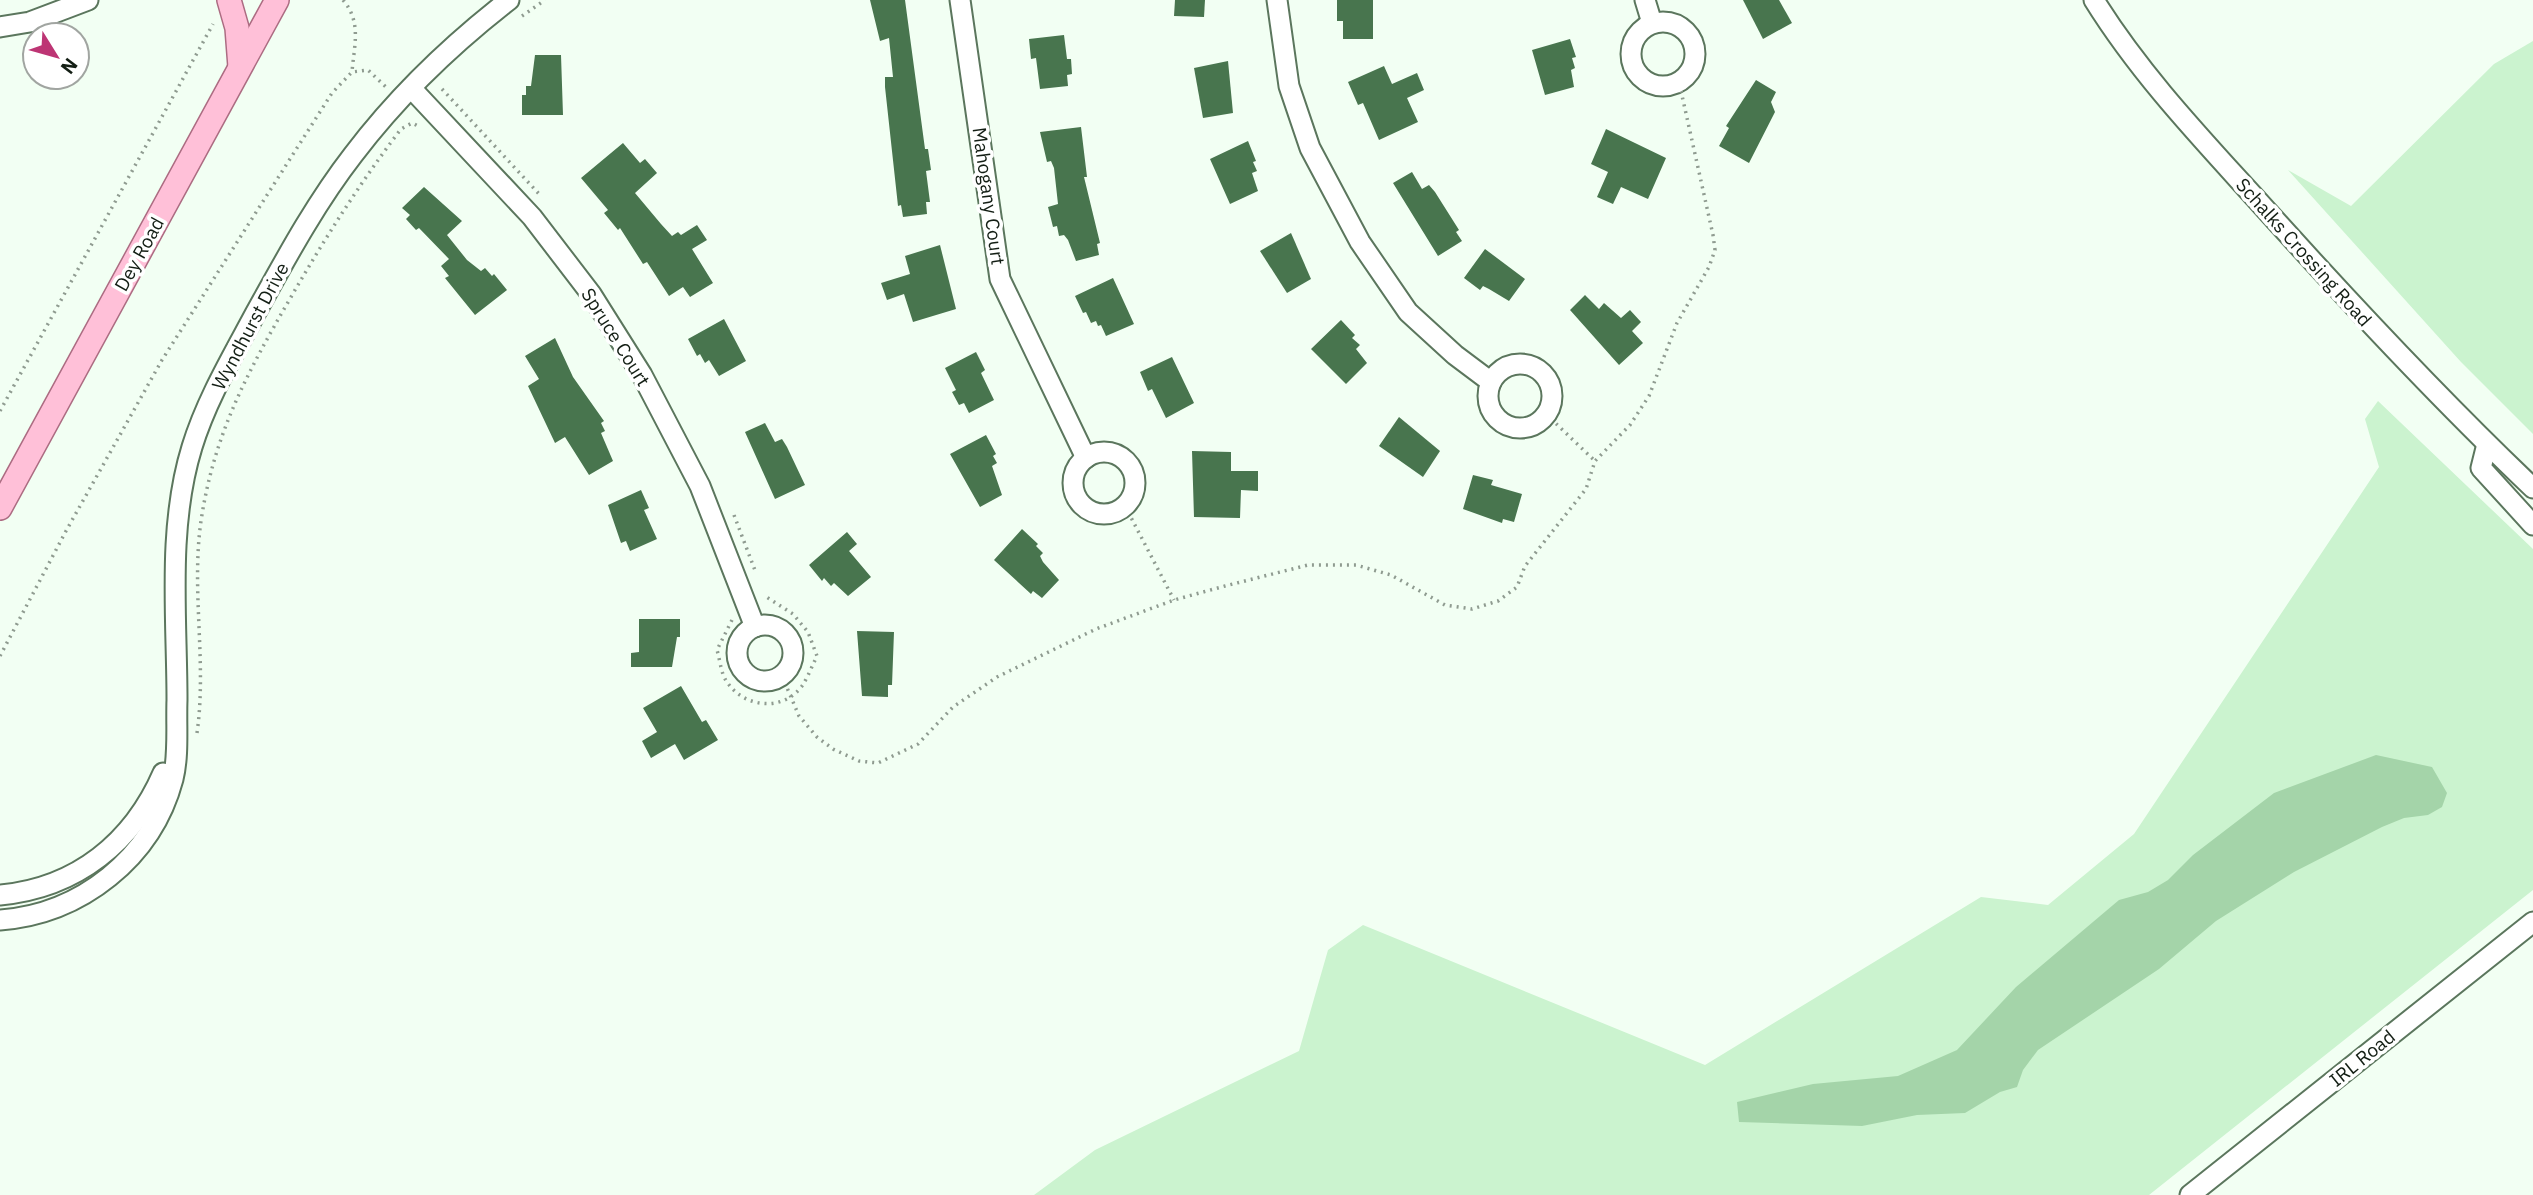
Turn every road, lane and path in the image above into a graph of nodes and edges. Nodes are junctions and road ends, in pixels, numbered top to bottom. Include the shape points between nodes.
1 (88, 0) edge
2 (229, 0) edge
3 (277, 0) edge
4 (344, 0) edge
5 (509, 0) edge
6 (545, 0) edge
7 (960, 0) edge
8 (1277, 0) edge
9 (1646, 0) edge
10 (2094, 0) edge
11 (517, 20) dead end
12 (215, 21) dead end
13 (1652, 23) junction
14 (0, 27) edge
15 (240, 67) junction
16 (352, 72) junction
17 (447, 81) dead end
18 (1679, 82) junction
19 (442, 89) junction
20 (411, 96) junction
21 (407, 124) junction
22 (423, 129) dead end
23 (548, 206) dead end
24 (1491, 382) junction
25 (0, 411) edge
26 (1546, 414) junction
27 (2487, 444) junction
28 (1086, 458) junction
29 (1595, 461) junction
30 (2533, 488) edge
31 (1125, 506) junction
32 (0, 508) edge
33 (732, 511) dead end
34 (2533, 525) edge
35 (758, 576) dead end
36 (761, 586) dead end
37 (1174, 600) junction
38 (733, 618) dead end
39 (755, 627) junction
40 (0, 656) edge
41 (782, 676) junction
42 (790, 696) junction
43 (176, 732) junction
44 (197, 740) dead end
45 (0, 895) edge
46 (0, 920) edge
47 (2533, 922) edge
48 (2190, 1195) edge

1 - 14 street via 30,22
2 - 15 main road
3 - 15 main road, Dey Road
4 - 16 path via 354,12 357,29
5 - 20 street, Wyndhurst Drive via 464,35
6 - 11 path
7 - 28 street, Mahogany Court via 1000,279
8 - 24 street via 1289,86 1310,148 1360,242 1408,312
9 - 13 street
10 - 27 street, Schalks Crossing Road via 2172,105 2393,350
12 - 25 path
13 - 18 street via 1675,23 1693,41 1696,56 1692,69
13 - 18 street via 1634,39 1631,62 1638,75 1654,85
15 - 32 main road, Dey Road
16 - 20 path via 368,70
16 - 40 path via 332,93 168,349
17 - 19 path
18 - 29 path via 1715,250 1677,323 1649,397 1630,425
19 - 20 path
19 - 23 path
20 - 21 path
20 - 39 street, Spruce Court via 531,218 591,294 642,375 700,486
20 - 43 street, Wyndhurst Drive via 352,156 295,242 222,376 192,447 178,516
21 - 22 path
21 - 44 path via 334,222 237,396 219,438 198,556
24 - 26 street via 1488,402 1492,413 1508,426 1527,427
24 - 26 street via 1504,368 1534,368 1550,385
26 - 29 path
27 - 30 street, Schalks Crossing Road
27 - 34 street via 2482,468
28 - 31 street via 1104,452 1128,464 1135,484
28 - 31 street via 1074,474 1073,489 1082,506 1101,514
29 - 37 path via 1586,489 1525,566 1517,587 1498,601 1472,609 1445,605 1391,575 1356,565 1308,565
31 - 37 path
33 - 35 path
36 - 42 path via 772,603 793,614 808,632 817,656 802,687
37 - 42 path via 1096,629 997,677 953,708 918,744 878,763 833,750 799,716
38 - 42 path via 717,650 726,682 746,702 775,704
39 - 41 street via 773,626 792,644 791,666
39 - 41 street via 740,642 739,662 755,679
41 - 42 path
43 - 45 street, Wyndhurst Drive via 154,794 113,848 53,884
43 - 46 street, Wyndhurst Drive via 174,778 167,797 153,827 129,859 104,882 71,901 33,915
47 - 48 street, IRL Road

